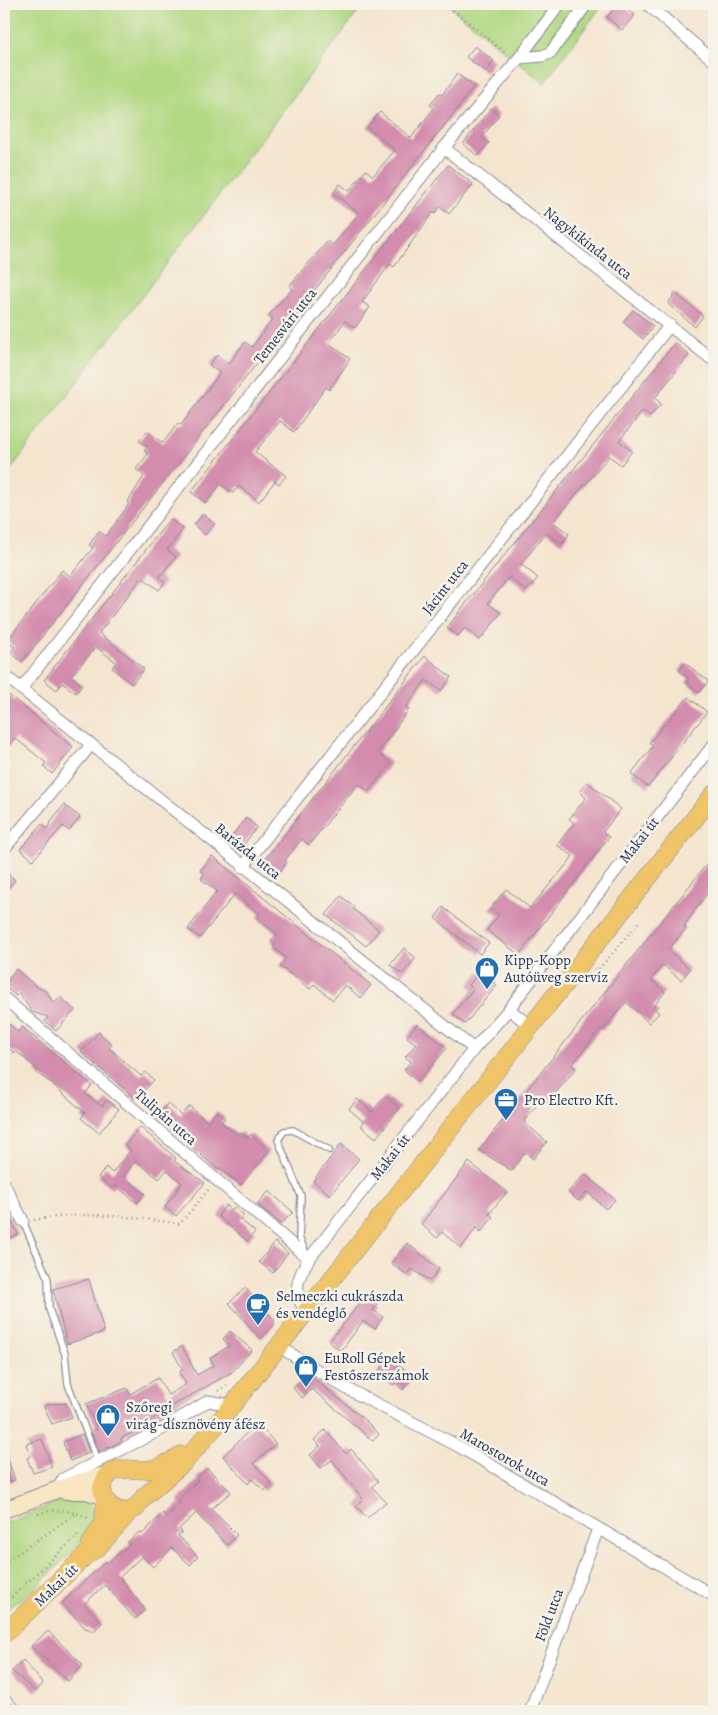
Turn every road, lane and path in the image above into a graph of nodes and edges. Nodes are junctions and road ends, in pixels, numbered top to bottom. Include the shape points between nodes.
1 (445, 4) edge
2 (560, 4) edge
3 (587, 4) edge
4 (647, 4) edge
5 (517, 60) junction
6 (714, 62) edge
7 (444, 148) junction
8 (670, 325) junction
9 (714, 361) edge
10 (4, 675) edge
11 (21, 689) junction
12 (714, 744) edge
13 (91, 745) junction
14 (714, 794) edge
15 (4, 849) edge
16 (243, 867) junction
17 (4, 998) edge
18 (509, 1009) junction
19 (530, 1026) junction
20 (474, 1049) junction
21 (329, 1150) dead end
22 (216, 1180) junction
23 (4, 1184) edge
24 (24, 1221) junction
25 (309, 1259) junction
26 (306, 1312) junction
27 (280, 1347) junction
28 (233, 1405) junction
29 (196, 1447) junction
30 (97, 1460) junction
31 (133, 1470) junction
32 (109, 1474) junction
33 (56, 1492) junction
34 (144, 1497) junction
35 (102, 1504) junction
36 (4, 1510) edge
37 (130, 1510) junction
38 (77, 1513) junction
39 (35, 1515) dead end
40 (598, 1529) junction
41 (80, 1534) dead end
42 (86, 1556) junction
43 (4, 1564) edge
44 (714, 1596) edge
45 (4, 1604) edge
46 (4, 1634) edge
47 (530, 1711) edge

1 - 5 path
2 - 5 street, Temesvári utca
3 - 5 street via 550,53
4 - 6 street
5 - 7 street, Temesvári utca
7 - 8 street, Nagykikinda utca
7 - 11 street, Temesvári utca
8 - 9 street, Nagykikinda utca
8 - 16 street, Jácint utca
10 - 11 street, Barázda utca
11 - 13 street, Barázda utca
12 - 18 street, Makai út
13 - 15 street
13 - 16 street, Barázda utca
14 - 19 main road, Makai út
16 - 20 street, Barázda utca
17 - 22 street, Tulipán utca
18 - 19 street
18 - 20 street, Makai út
19 - 26 main road, Makai út
20 - 25 street, Makai út
21 - 25 lane via 293,1130 284,1131 278,1140 301,1196 299,1237
22 - 24 path via 180,1224 117,1215 69,1214
22 - 25 street, Tulipán utca
23 - 24 street
24 - 30 lane via 48,1279 49,1309 65,1354 68,1384
25 - 26 street, Makai út via 297,1291 297,1300
26 - 27 main road, Makai út
27 - 28 main road, Makai út
27 - 40 street, Marostorok utca via 344,1387 458,1446
28 - 29 main road, Makai út
28 - 30 street via 208,1401 164,1428
29 - 31 main road, Makai út via 156,1468
29 - 34 main road, Makai út
30 - 33 street via 63,1479
31 - 32 main road, Makai út via 121,1469
31 - 34 main road via 142,1479
32 - 33 main road via 71,1484
32 - 35 main road, Makai út via 105,1480
33 - 35 main road via 86,1491
33 - 36 main road
34 - 37 main road, Makai út
35 - 37 main road
35 - 38 path via 94,1521
35 - 42 main road, Makai út via 102,1522
37 - 42 main road, Makai út
38 - 39 path via 62,1509
38 - 43 path
40 - 44 street, Marostorok utca
40 - 47 street, Föld utca
41 - 45 path
42 - 46 main road, Makai út

